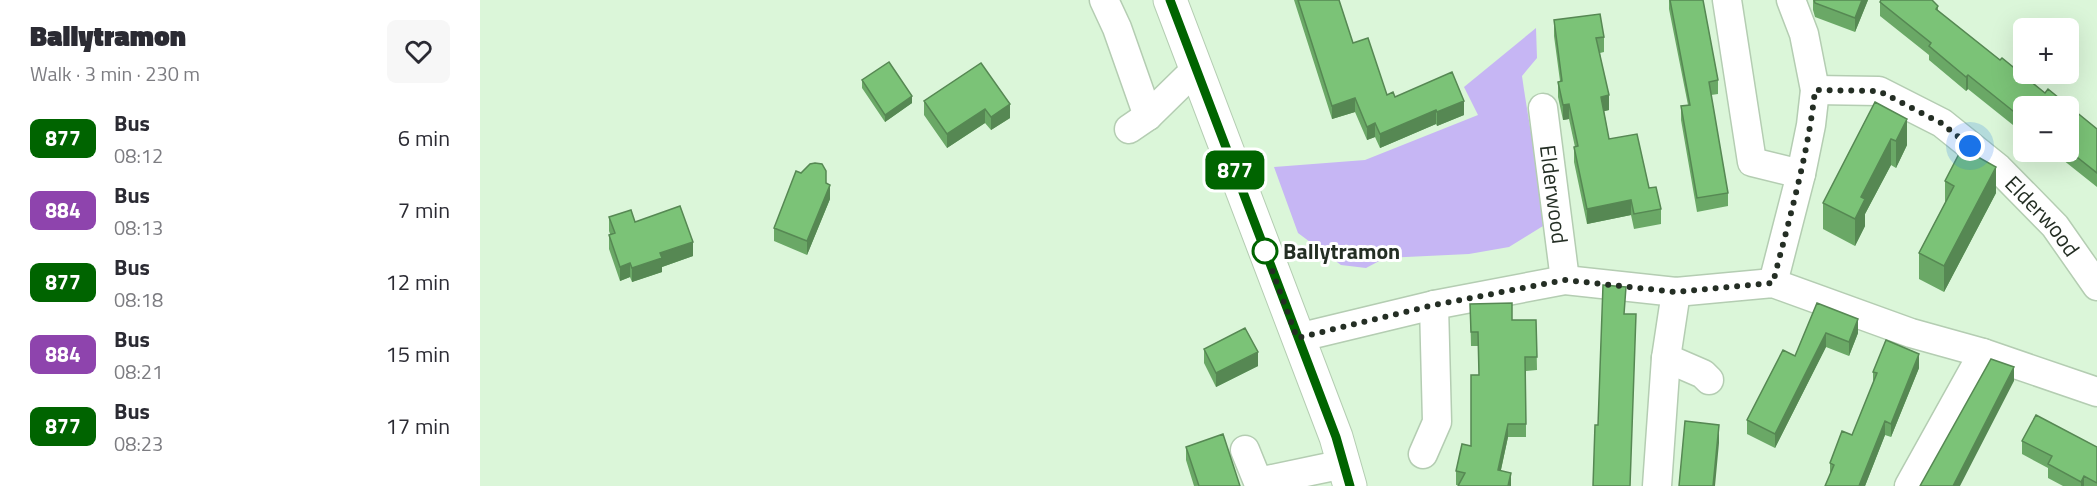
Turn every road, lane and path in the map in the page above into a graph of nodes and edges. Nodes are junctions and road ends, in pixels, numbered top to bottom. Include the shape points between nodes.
1 (1104, 0) edge
2 (1170, 0) edge
3 (1727, 0) edge
4 (1791, 0) edge
5 (1196, 69) junction
6 (1815, 90) junction
7 (1543, 108) dead end
8 (1801, 174) junction
9 (1565, 280) junction
10 (1773, 283) junction
11 (2097, 286) edge
12 (1676, 292) junction
13 (1434, 305) junction
14 (1297, 338) junction
15 (1983, 353) junction
16 (1666, 358) junction
17 (1709, 380) dead end
18 (2097, 392) edge
19 (1245, 450) dead end
20 (1423, 454) dead end
21 (1347, 475) edge
22 (1657, 486) edge
23 (1910, 486) edge

1 - 5 street via 1117,28 1139,123
2 - 5 main road
3 - 8 street via 1752,162
4 - 6 street via 1804,34
5 - 14 main road
6 - 8 street
6 - 11 street, Elderwood via 1879,91 1941,123 1998,168 2055,226
7 - 9 street, Elderwood
8 - 10 street
9 - 12 street
9 - 13 street
10 - 12 street
10 - 15 street via 1911,333
12 - 16 street
13 - 14 street
13 - 20 street via 1437,422
14 - 21 main road
15 - 18 street
15 - 23 street
16 - 17 street
16 - 22 street
19 - 21 street via 1258,482

